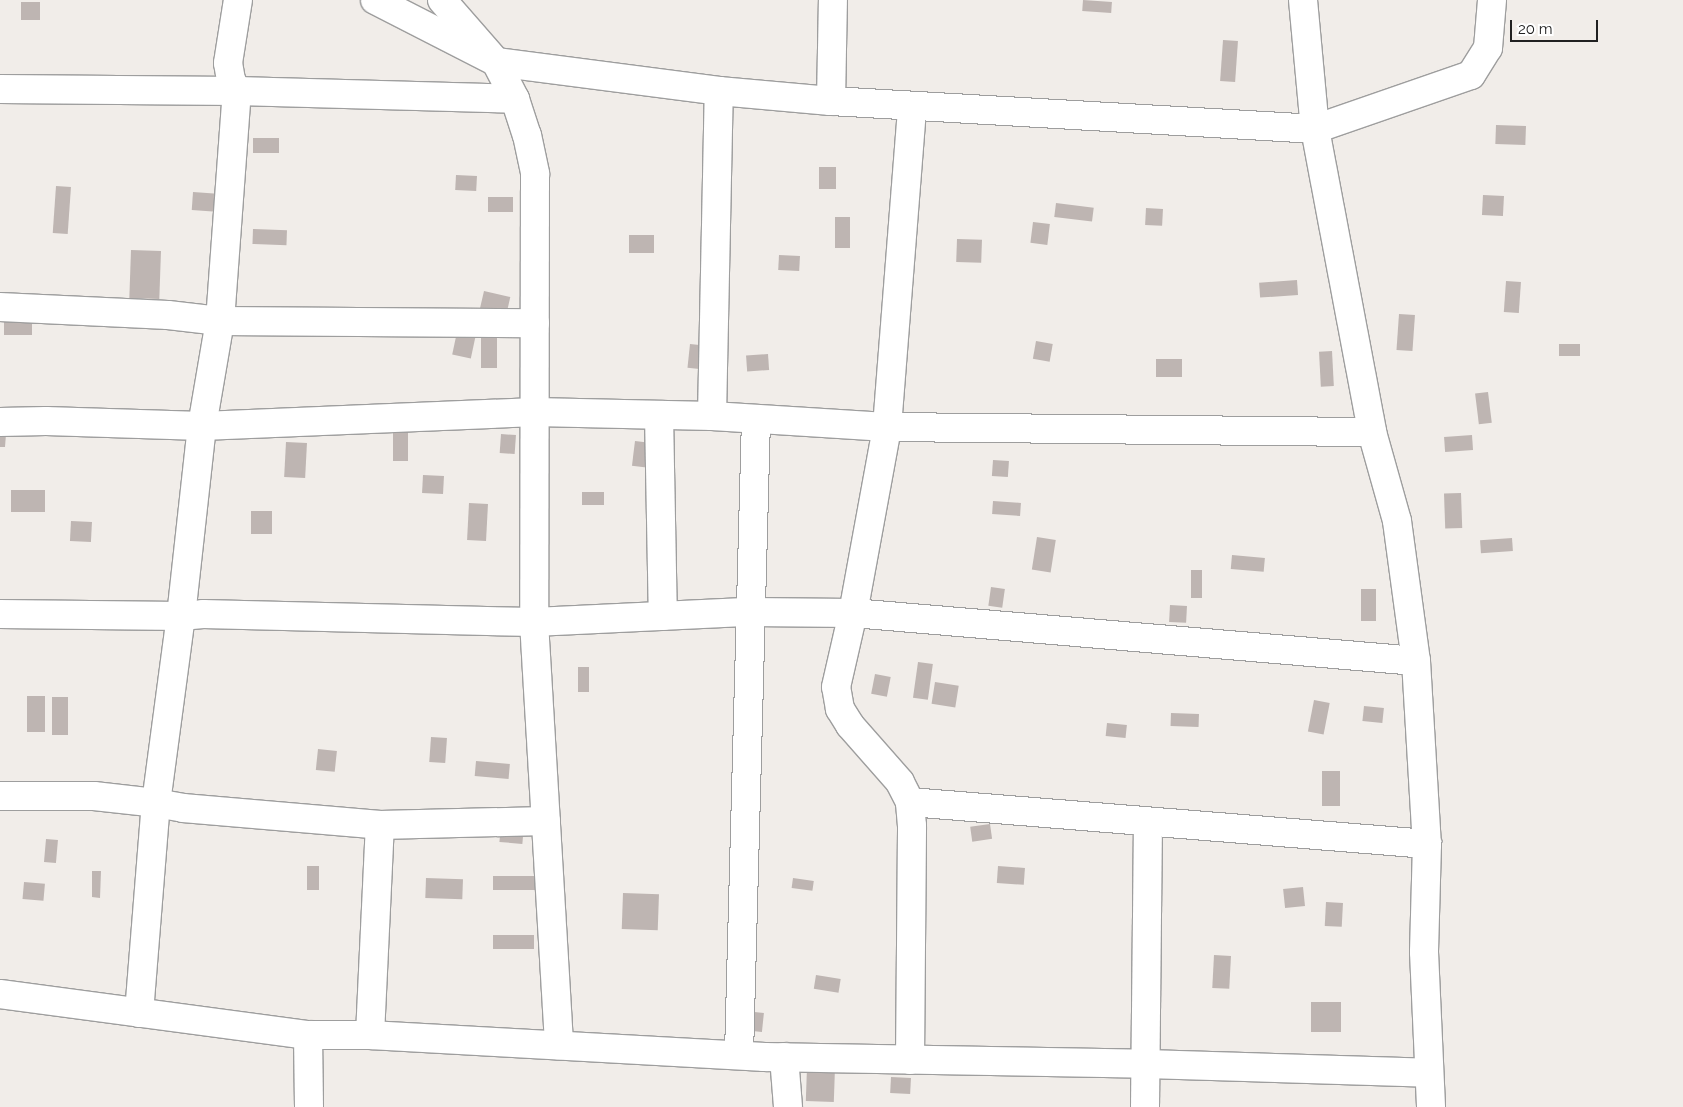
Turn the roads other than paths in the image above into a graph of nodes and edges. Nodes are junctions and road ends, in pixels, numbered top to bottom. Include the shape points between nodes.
1 (238, 0) edge
2 (375, 0) edge
3 (442, 0) edge
4 (833, 0) edge
5 (1303, 0) edge
6 (1492, 0) edge
7 (496, 62) junction
8 (0, 89) edge
9 (237, 91) junction
10 (719, 91) junction
11 (515, 99) junction
12 (831, 101) junction
13 (912, 107) junction
14 (1315, 129) junction
15 (0, 307) edge
16 (220, 321) junction
17 (536, 323) junction
18 (536, 412) junction
19 (660, 415) junction
20 (712, 416) junction
21 (756, 419) junction
22 (0, 422) edge
23 (202, 426) junction
24 (887, 427) junction
25 (1372, 432) junction
26 (750, 612) junction
27 (853, 613) junction
28 (0, 614) edge
29 (181, 616) junction
30 (663, 616) junction
31 (534, 622) junction
32 (1416, 662) junction
33 (0, 796) edge
34 (910, 802) junction
35 (156, 803) junction
36 (546, 821) junction
37 (1148, 822) junction
38 (380, 824) junction
39 (1427, 844) junction
40 (0, 994) edge
41 (139, 1013) junction
42 (308, 1035) junction
43 (370, 1035) junction
44 (560, 1044) junction
45 (739, 1055) junction
46 (784, 1057) junction
47 (910, 1060) junction
48 (1146, 1064) junction
49 (1428, 1073) junction
50 (309, 1107) edge
51 (788, 1107) edge
52 (1145, 1107) edge
53 (1431, 1107) edge

1 - 9 street via 228,63
2 - 7 street
3 - 7 street
4 - 12 street
5 - 14 street
6 - 14 street via 1488,48 1471,75
7 - 10 street
7 - 11 street
8 - 9 street
9 - 11 street
9 - 16 street
10 - 12 street
10 - 20 street
11 - 17 street via 535,174
12 - 13 street
13 - 14 street
13 - 24 street
14 - 25 street
15 - 16 street via 168,315
16 - 17 street
16 - 23 street
17 - 18 street
18 - 19 street
18 - 23 street
18 - 31 street
19 - 20 street
19 - 30 street
20 - 21 street
21 - 24 street
21 - 26 street
22 - 23 street
23 - 29 street
24 - 25 street
24 - 27 street
25 - 32 street via 1398,521
26 - 27 street
26 - 30 street
26 - 45 street
27 - 32 street
27 - 34 street via 836,687 840,709 900,782
28 - 29 street
29 - 31 street
29 - 35 street
30 - 31 street
31 - 36 street
32 - 39 street
33 - 35 street via 94,796
34 - 37 street
34 - 47 street
35 - 38 street
35 - 41 street
36 - 38 street
36 - 44 street
37 - 39 street
37 - 48 street
38 - 43 street
39 - 49 street via 1424,952
40 - 41 street
41 - 42 street
42 - 43 street
42 - 50 street
43 - 44 street
44 - 45 street
45 - 46 street
46 - 47 street
46 - 51 street
47 - 48 street
48 - 49 street
48 - 52 street
49 - 53 street

